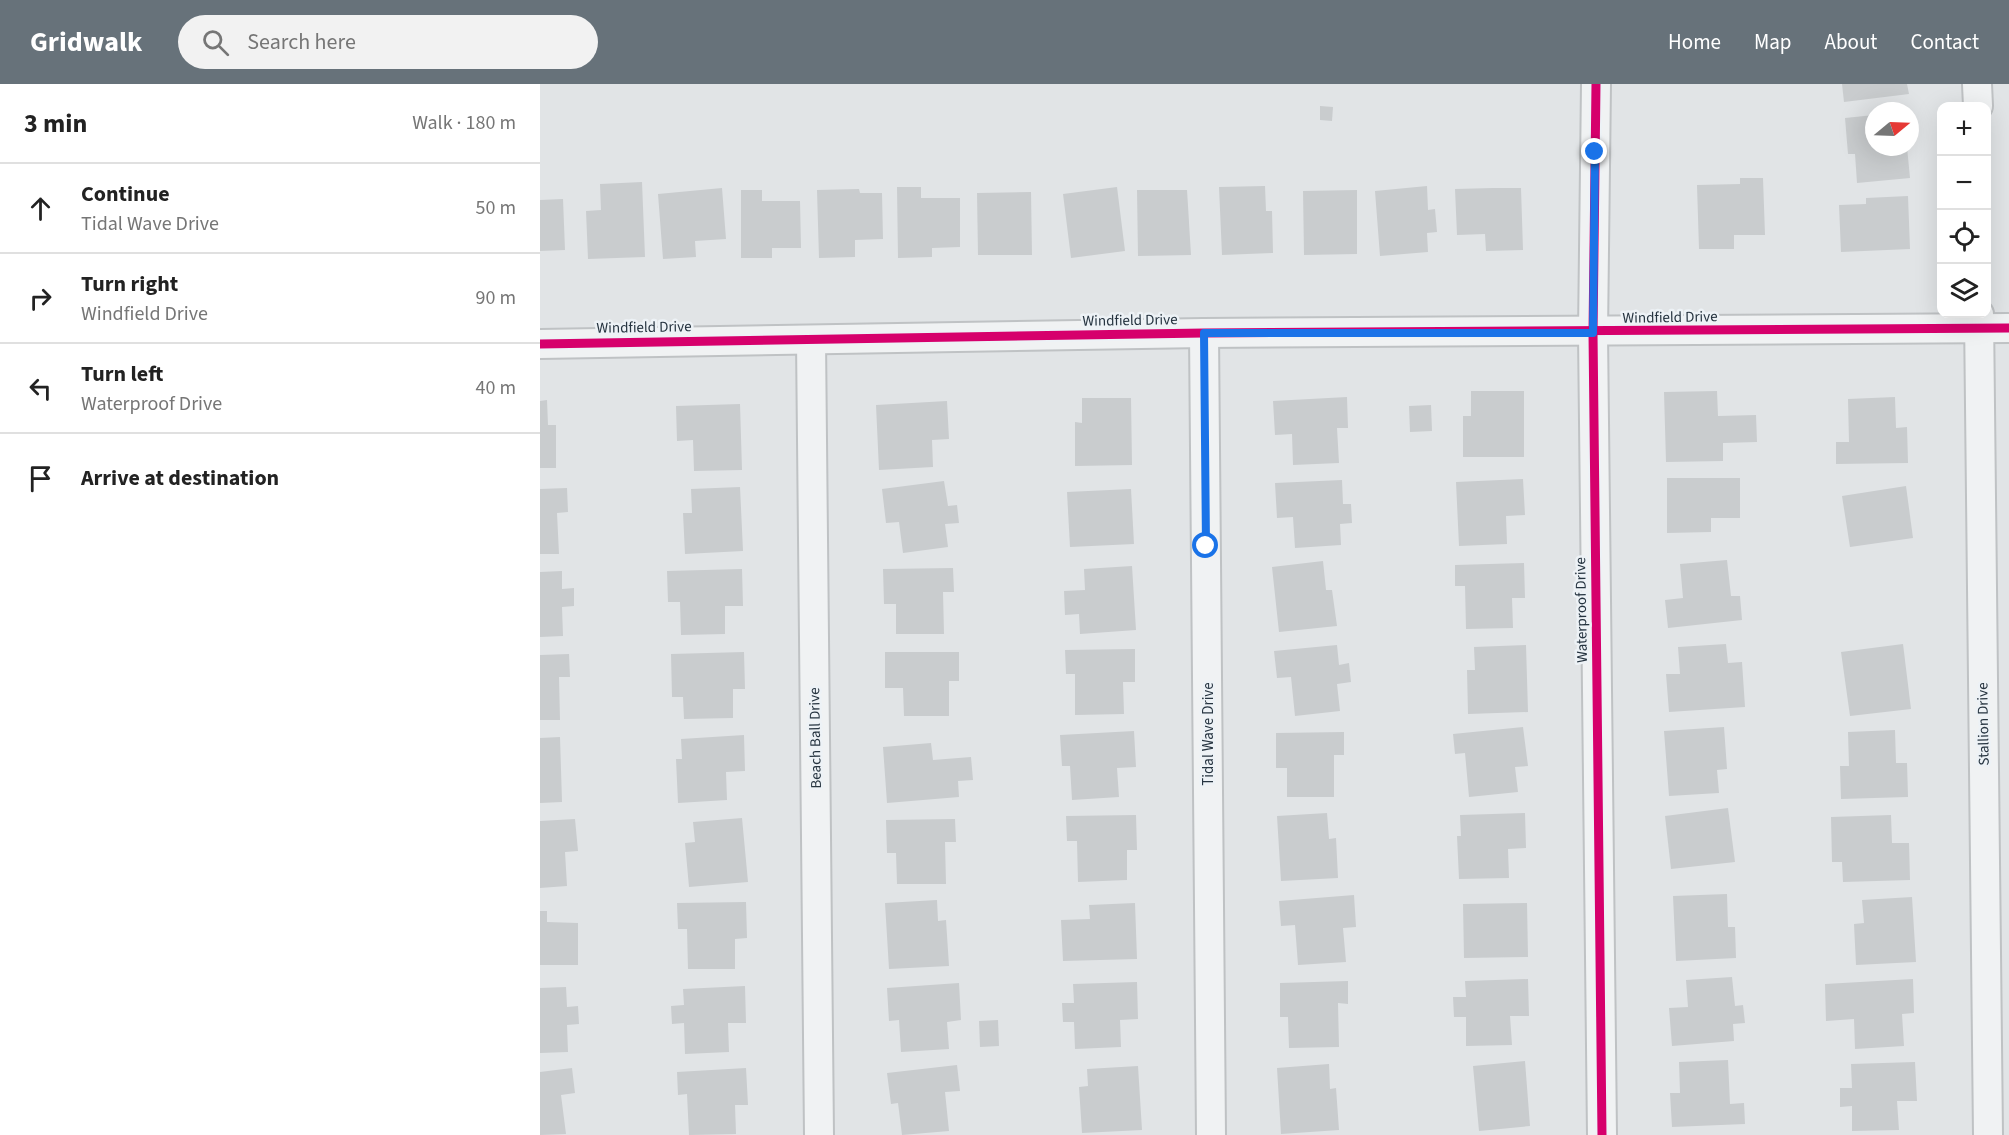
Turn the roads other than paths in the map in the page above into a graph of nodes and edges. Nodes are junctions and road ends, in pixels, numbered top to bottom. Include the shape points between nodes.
1 (1596, 84) edge
2 (1977, 84) edge
3 (1978, 102) edge
4 (1979, 321) edge
5 (2009, 328) edge
6 (1204, 333) junction
7 (1593, 333) junction
8 (811, 340) junction
9 (540, 344) edge
10 (819, 1135) edge
11 (1211, 1135) edge
12 (1602, 1135) edge
13 (1988, 1135) edge

1 - 7 street, Waterproof Drive
2 - 3 street
4 - 5 street, Windfield Drive
4 - 7 street, Windfield Drive
4 - 13 street, Stallion Drive
6 - 7 street, Windfield Drive
6 - 8 street, Windfield Drive
6 - 11 street, Tidal Wave Drive
7 - 12 street, Waterproof Drive
8 - 9 street, Windfield Drive
8 - 10 street, Beach Ball Drive

